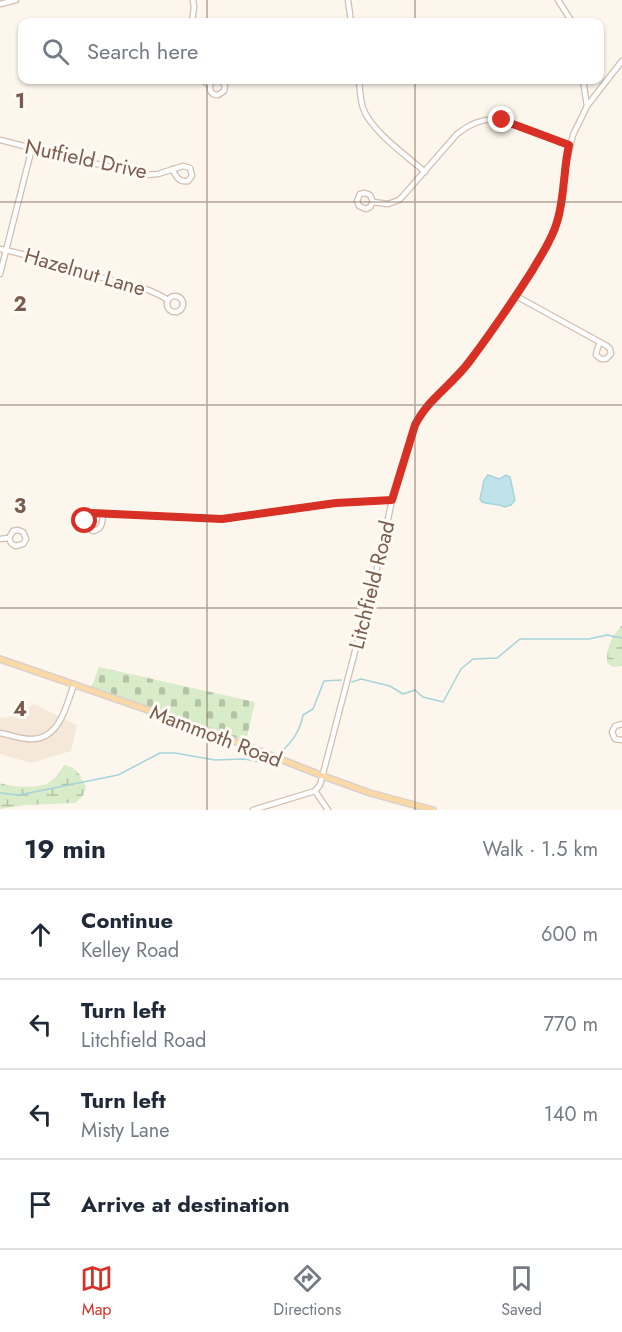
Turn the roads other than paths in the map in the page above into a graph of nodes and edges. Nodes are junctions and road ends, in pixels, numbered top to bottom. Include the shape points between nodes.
1 (16, 0) edge
2 (193, 0) edge
3 (348, 0) edge
4 (558, 0) edge
5 (0, 4) edge
6 (193, 18) edge
7 (350, 18) edge
8 (569, 18) edge
9 (622, 61) edge
10 (360, 84) edge
11 (584, 84) edge
12 (587, 106) junction
13 (0, 140) edge
14 (569, 145) junction
15 (32, 148) junction
16 (172, 169) junction
17 (425, 172) junction
18 (373, 202) dead end
19 (3, 249) edge
20 (0, 274) edge
21 (516, 296) junction
22 (168, 300) dead end
23 (600, 342) dead end
24 (392, 500) junction
25 (103, 514) junction
26 (9, 538) dead end
27 (0, 539) edge
28 (0, 659) edge
29 (74, 684) junction
30 (622, 724) edge
31 (0, 733) edge
32 (622, 740) edge
33 (323, 776) junction
34 (315, 791) junction
35 (253, 810) edge
36 (328, 810) edge
37 (433, 810) edge

1 - 5 street
2 - 6 street
3 - 7 street
4 - 8 street
9 - 12 street, Litchfield Road
10 - 17 street via 370,120
11 - 12 street
12 - 14 street, Litchfield Road
13 - 15 street, Nutfield Drive
14 - 17 street via 503,120 487,119 464,128
14 - 21 street, Litchfield Road via 556,225
15 - 16 street, Nutfield Drive via 139,174
15 - 19 street
16 - 16 street, Nutfield Drive via 188,166 192,176 188,182 182,182
17 - 18 street via 399,200 388,204
19 - 20 street
19 - 22 street, Hazelnut Lane via 157,292
21 - 23 street
21 - 24 street, Litchfield Road via 468,364 418,417
24 - 25 street via 336,503 222,519
24 - 33 street, Litchfield Road
25 - 25 street via 87,516 86,527 99,529
26 - 27 street
28 - 29 main road, Mammoth Road
29 - 31 street via 59,722 46,736 34,739
29 - 33 main road, Mammoth Road
30 - 32 street via 612,732 614,738
33 - 34 street, Litchfield Road
33 - 37 main road, Mammoth Road
34 - 35 street
34 - 36 street

